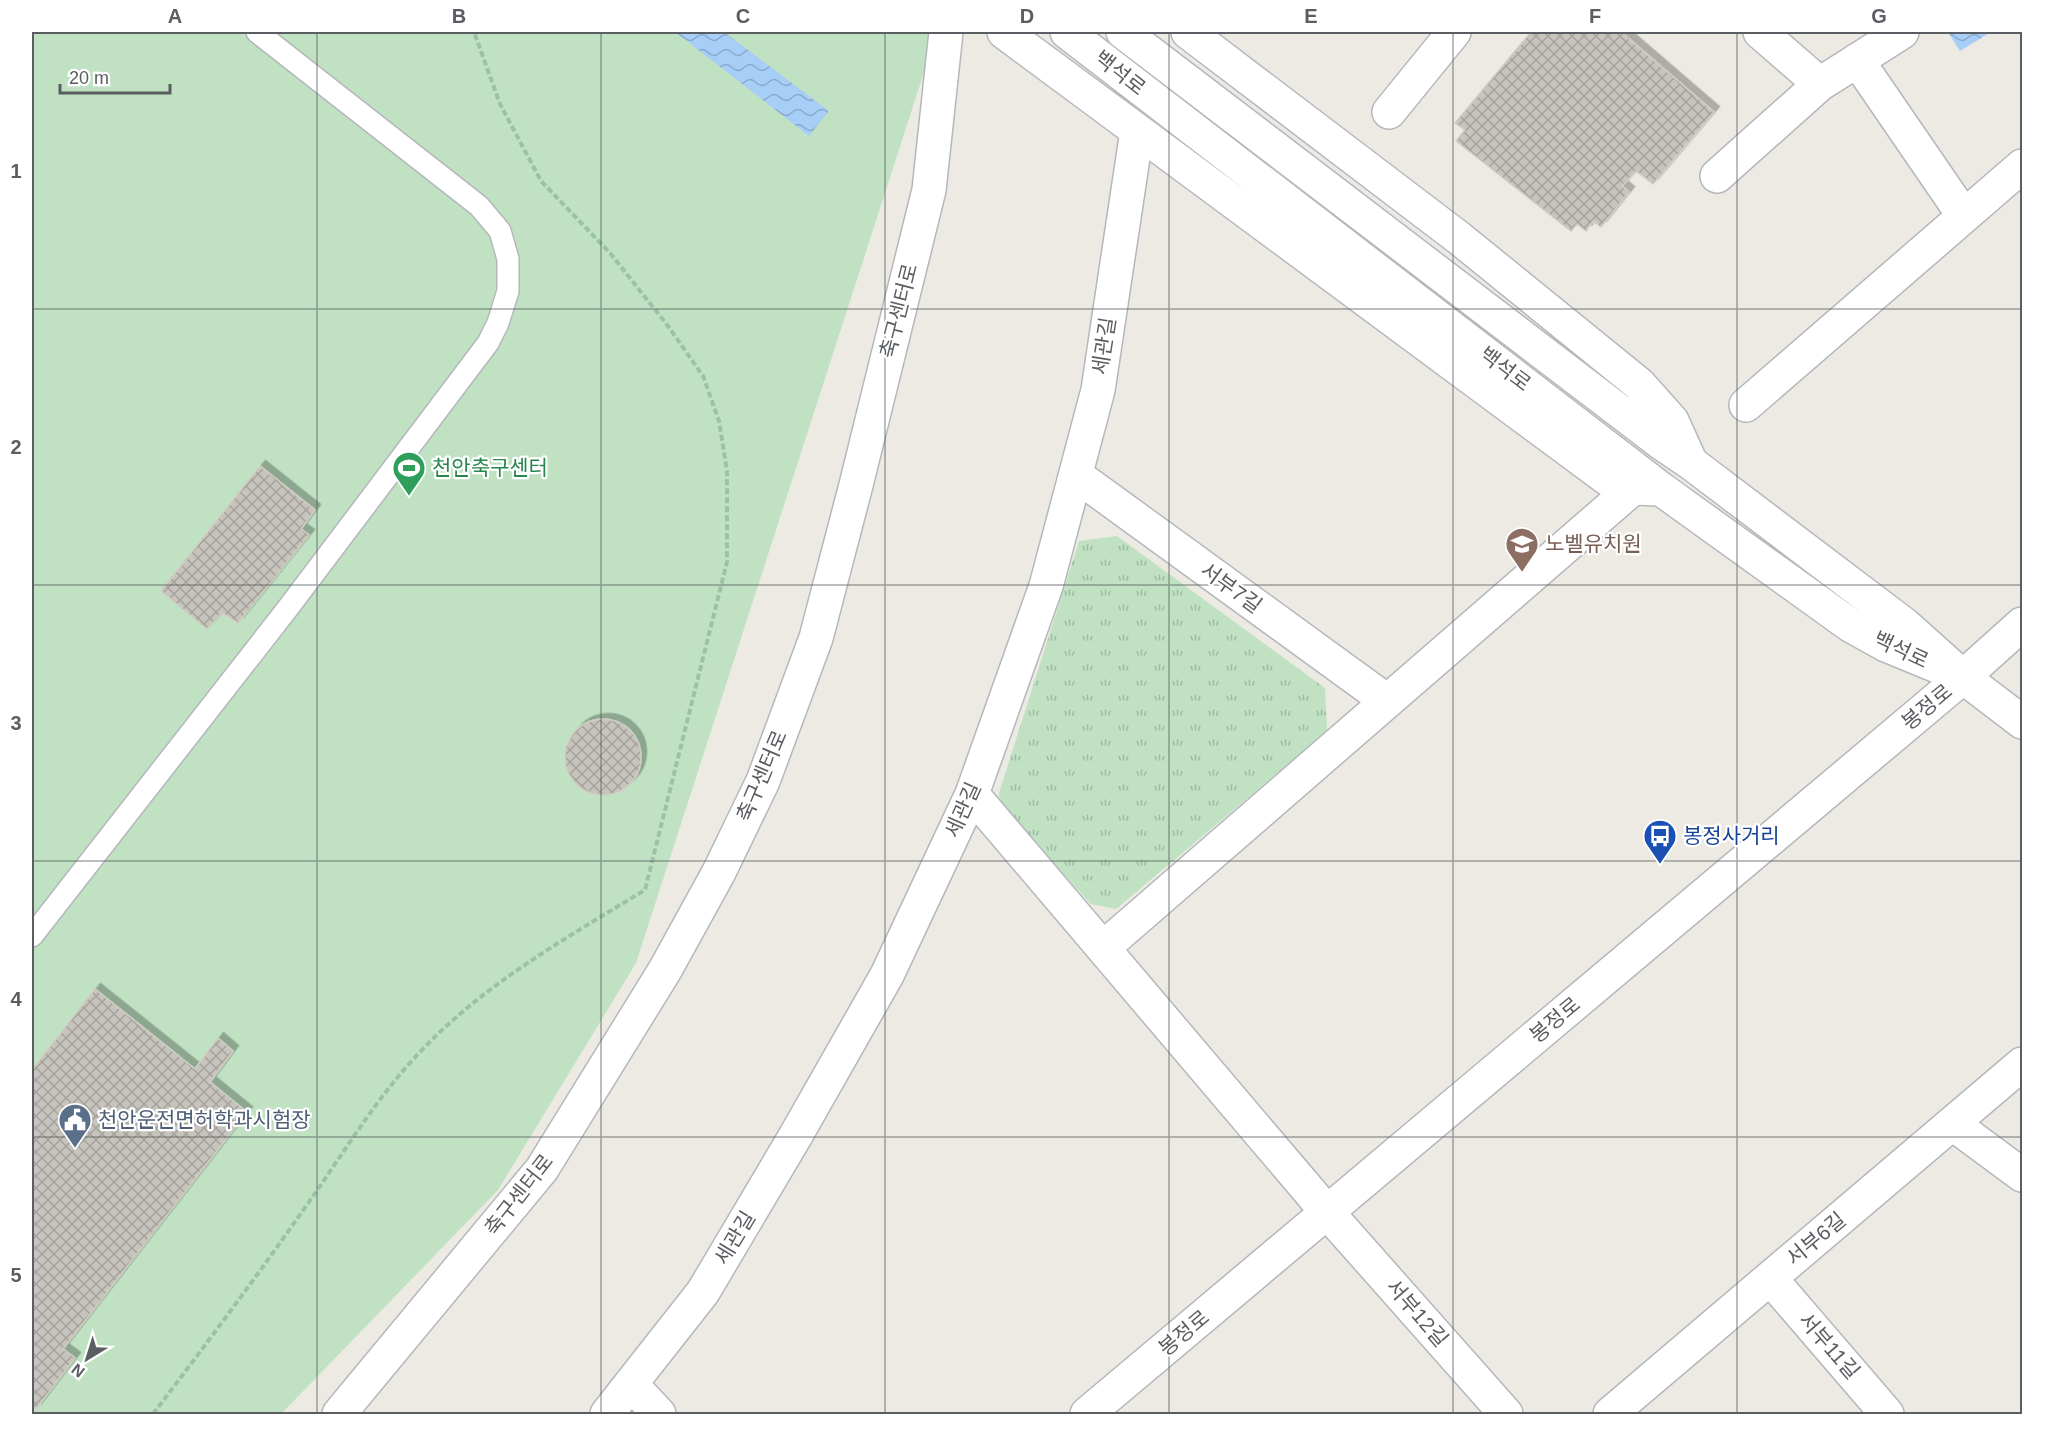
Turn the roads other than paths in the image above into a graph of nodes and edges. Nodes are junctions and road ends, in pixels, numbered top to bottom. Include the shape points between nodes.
1 (257, 32) edge
2 (946, 32) edge
3 (1004, 32) edge
4 (1066, 32) edge
5 (1123, 32) edge
6 (1188, 32) edge
7 (1454, 32) edge
8 (1760, 32) edge
9 (1902, 32) edge
10 (1857, 60) junction
11 (1820, 84) junction
12 (1389, 112) dead end
13 (1137, 131) junction
14 (2022, 166) edge
15 (1717, 176) dead end
16 (1964, 216) junction
17 (1746, 405) dead end
18 (1691, 463) junction
19 (1076, 475) junction
20 (1647, 489) junction
21 (2022, 624) edge
22 (1963, 677) junction
23 (1387, 701) junction
24 (2022, 722) edge
25 (972, 794) junction
26 (32, 936) edge
27 (1103, 948) junction
28 (2022, 1064) edge
29 (1953, 1124) junction
30 (2022, 1175) edge
31 (1327, 1212) junction
32 (1770, 1278) junction
33 (631, 1384) junction
34 (339, 1414) edge
35 (607, 1414) edge
36 (659, 1414) edge
37 (1087, 1414) edge
38 (1506, 1414) edge
39 (1610, 1414) edge
40 (1887, 1414) edge

1 - 26 lane via 479,206 500,231 507,259 508,291 488,343
2 - 34 street, 축구센터로 via 926,201 816,638 763,781 665,970 542,1169
3 - 13 street
4 - 20 street, 백석로
5 - 18 street, 백석로
6 - 18 street via 1459,238 1639,384 1672,421
7 - 12 street
8 - 11 street
9 - 10 street
10 - 11 street
10 - 16 street
11 - 15 street
13 - 19 street, 세관길 via 1098,390
13 - 20 street via 1612,482
14 - 16 street
16 - 17 street
18 - 22 street, 백석로 via 1905,625
19 - 23 street, 서부7길
19 - 25 street, 세관길 via 1046,586
20 - 22 street, 백석로 via 1850,625 1886,645
20 - 23 street
21 - 22 street, 봉정로
22 - 24 street, 백석로
22 - 31 street, 봉정로
23 - 27 street
25 - 27 street, 서부12길
25 - 33 street, 세관길 via 887,975 796,1135 703,1292
27 - 31 street, 서부12길
28 - 29 street, 서부6길
29 - 30 street
29 - 32 street, 서부6길
31 - 37 street, 봉정로
31 - 38 street, 서부12길
32 - 39 street, 서부6길
32 - 40 street, 서부11길
33 - 35 street, 세관길
33 - 36 street

